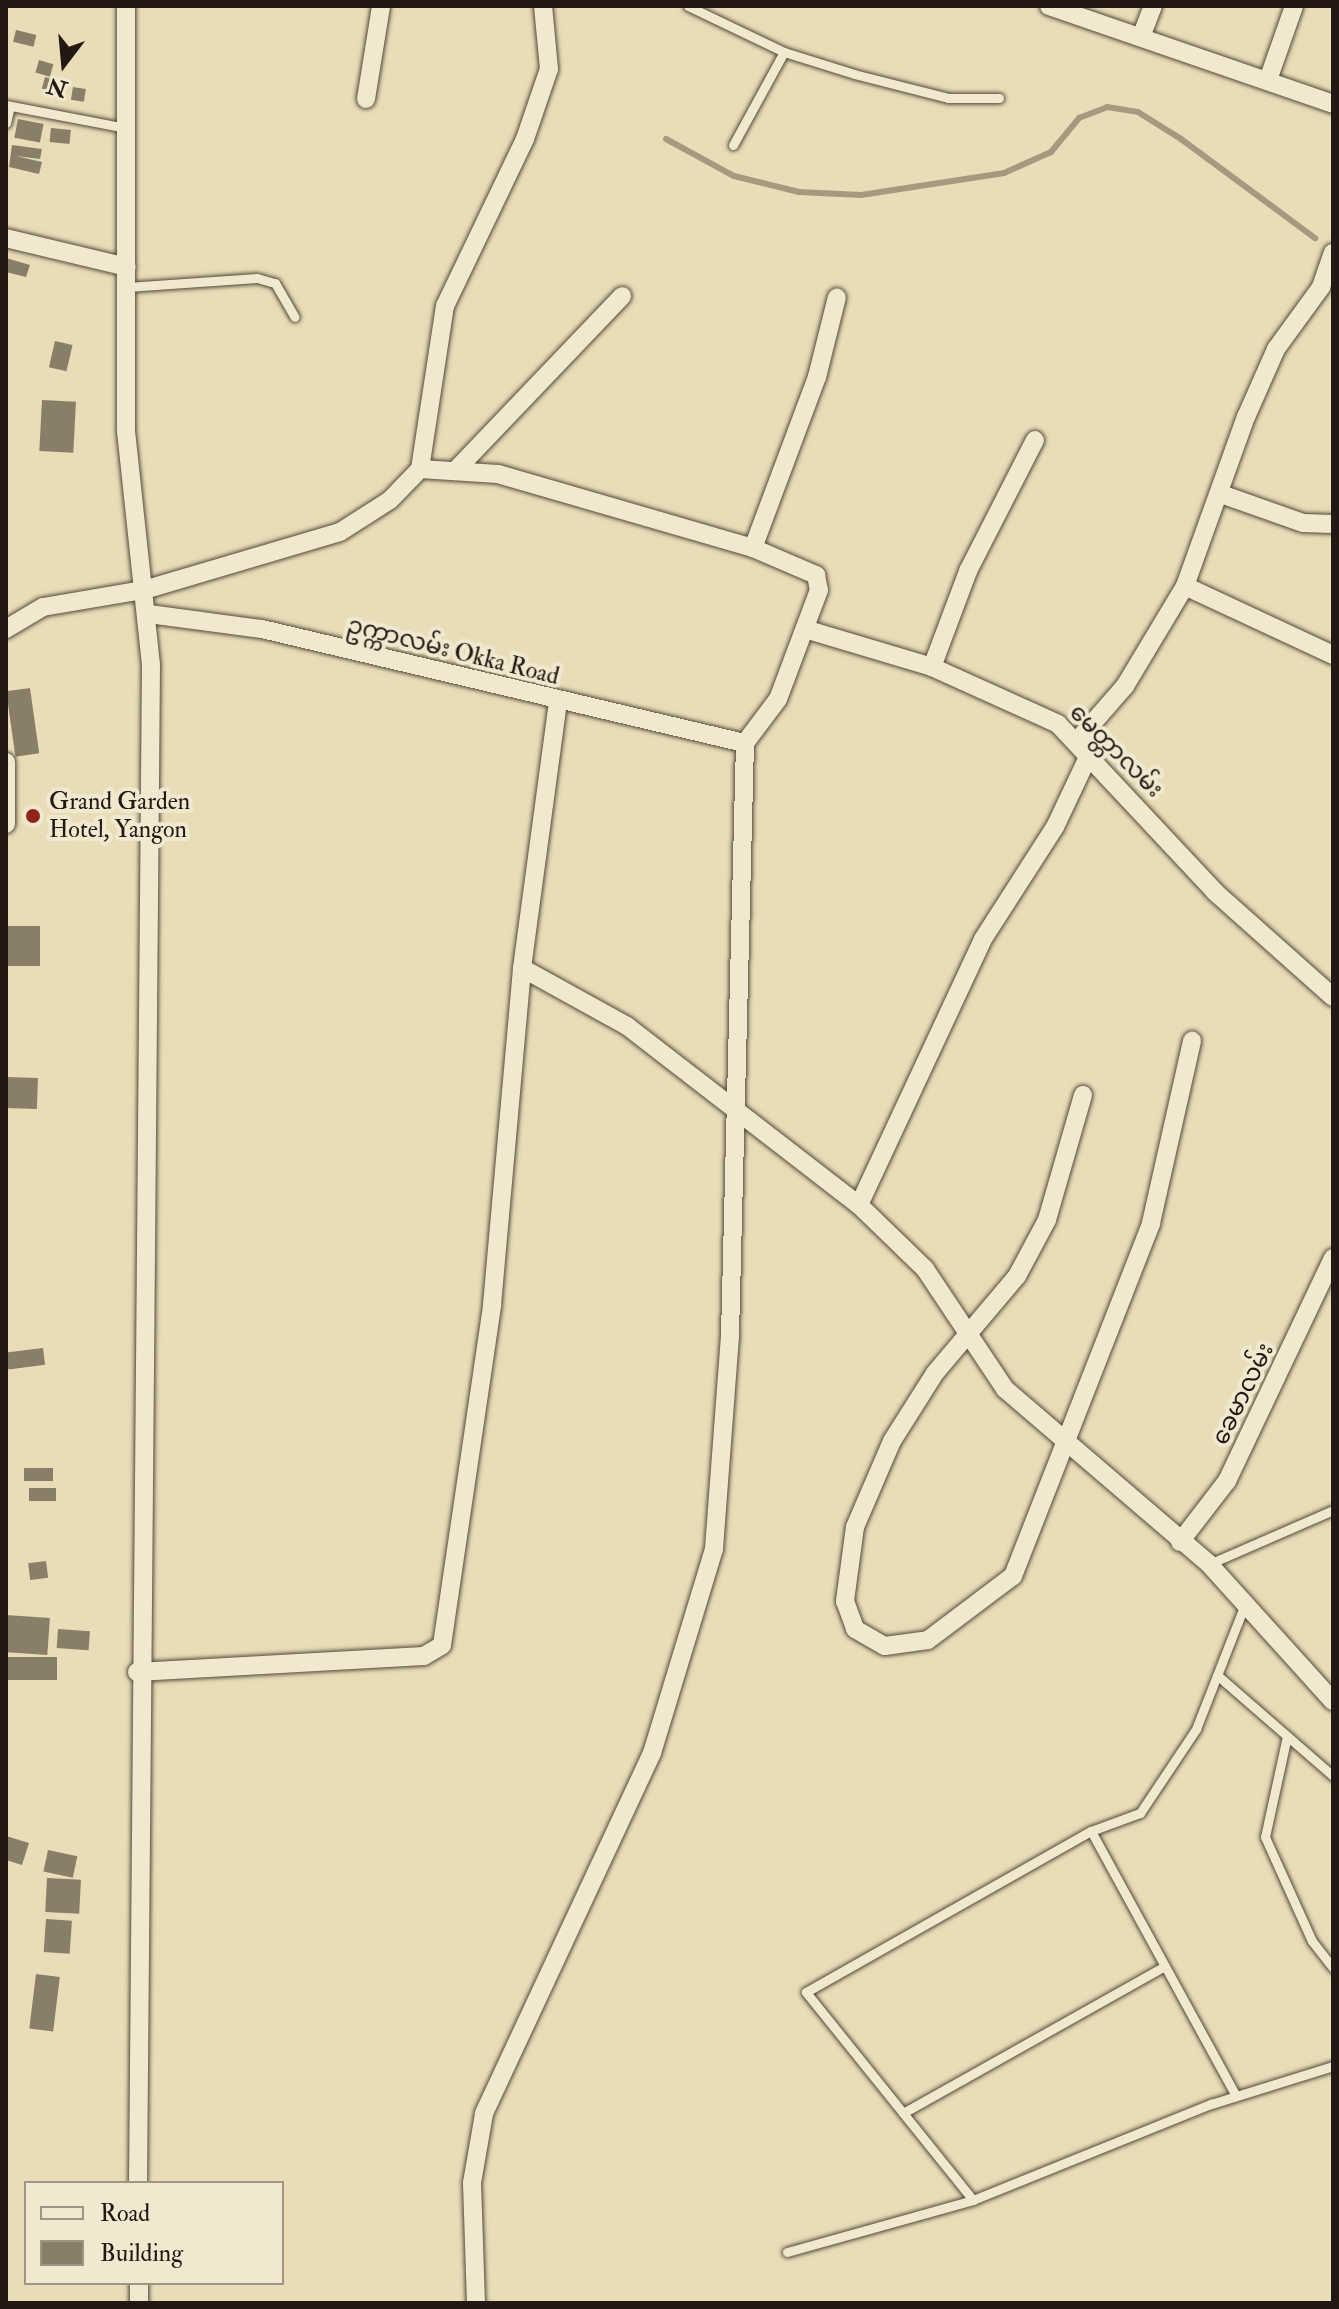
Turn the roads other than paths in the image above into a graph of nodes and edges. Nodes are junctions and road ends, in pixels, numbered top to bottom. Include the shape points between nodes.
1 (126, 6) edge
2 (381, 6) edge
3 (543, 6) edge
4 (688, 6) edge
5 (1049, 6) edge
6 (1153, 6) edge
7 (1294, 6) edge
8 (1141, 37) junction
9 (784, 52) junction
10 (1268, 80) junction
11 (999, 98) dead end
12 (366, 99) dead end
13 (1333, 104) edge
14 (8, 105) edge
15 (6, 123) edge
16 (130, 128) junction
17 (733, 145) dead end
18 (6, 238) edge
19 (1333, 253) edge
20 (127, 267) junction
21 (127, 287) junction
22 (622, 296) dead end
23 (837, 297) dead end
24 (295, 317) dead end
25 (1035, 440) dead end
26 (420, 469) junction
27 (455, 471) junction
28 (1221, 494) junction
29 (1333, 524) edge
30 (753, 548) junction
31 (1185, 586) junction
32 (144, 590) junction
33 (149, 614) junction
34 (6, 629) edge
35 (808, 630) junction
36 (1333, 655) edge
37 (932, 667) junction
38 (558, 701) junction
39 (745, 743) junction
40 (1084, 747) junction
41 (6, 762) edge
42 (6, 824) edge
43 (522, 968) junction
44 (1333, 997) edge
45 (1192, 1041) dead end
46 (1083, 1095) dead end
47 (738, 1113) junction
48 (859, 1205) junction
49 (1333, 1258) edge
50 (968, 1335) junction
51 (1063, 1442) junction
52 (1333, 1510) edge
53 (1180, 1542) junction
54 (1209, 1564) junction
55 (1245, 1603) junction
56 (137, 1672) junction
57 (1217, 1675) junction
58 (1333, 1701) edge
59 (1287, 1736) junction
60 (1333, 1776) edge
61 (1091, 1831) junction
62 (1165, 1966) junction
63 (1333, 1968) edge
64 (1333, 2066) edge
65 (1236, 2096) junction
66 (903, 2113) junction
67 (138, 2181) edge
68 (973, 2200) junction
69 (787, 2252) dead end
70 (476, 2303) edge

1 - 16 street
2 - 12 street
3 - 26 street via 546,80 445,306
4 - 9 lane
5 - 8 street
6 - 8 street
7 - 10 street
8 - 10 street
9 - 11 lane via 948,98
9 - 17 lane
10 - 13 street
14 - 15 lane
14 - 16 lane
16 - 20 street
18 - 20 street
19 - 28 street via 1321,287 1276,349
20 - 21 street
21 - 24 lane via 257,278 275,283
21 - 32 street via 126,431
22 - 27 street
23 - 30 street via 817,377
25 - 37 street via 968,571
26 - 27 street
26 - 32 street via 390,500 340,532
27 - 30 street via 498,474
28 - 29 street via 1303,523
28 - 31 street
30 - 35 street via 816,575
31 - 36 street
31 - 40 street
32 - 33 street
32 - 34 street via 43,607
33 - 38 street, ဥက္ကာလမ်း Okka Road via 262,629
33 - 56 street
35 - 37 street, မေတ္တာလမ်း
35 - 39 street via 778,699
37 - 40 street, မေတ္တာလမ်း via 1033,707
38 - 39 street, ဥက္ကာလမ်း Okka Road
38 - 43 street
39 - 47 street
40 - 44 street, မေတ္တာလမ်း via 1215,892
40 - 48 street via 1055,827 983,939
41 - 42 street
43 - 47 street via 627,1026
43 - 56 street via 492,1305 442,1645 424,1656
45 - 51 street via 1151,1223
46 - 50 street via 1047,1220 1017,1276
47 - 48 street
47 - 70 street via 714,1549 652,1753 484,2114 472,2183
48 - 50 street via 925,1269
49 - 53 street, ခေမာလမ်း via 1227,1481
50 - 51 street via 1005,1389
50 - 51 street via 892,1441 855,1527 845,1601 855,1629 885,1646 928,1640 1013,1576
51 - 53 street
52 - 54 lane
53 - 54 street
54 - 55 street
55 - 57 lane
55 - 58 street
56 - 67 street
57 - 59 lane
57 - 61 lane via 1196,1729 1140,1813
59 - 60 lane
59 - 63 lane via 1265,1837 1312,1941
61 - 62 lane
61 - 66 lane via 806,1992
62 - 65 lane
62 - 66 lane
64 - 65 lane
65 - 68 lane
66 - 68 lane
68 - 69 lane

